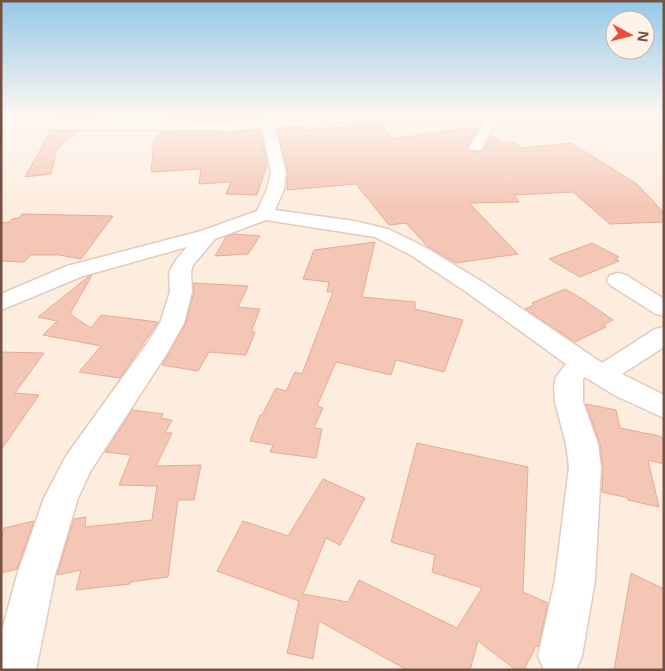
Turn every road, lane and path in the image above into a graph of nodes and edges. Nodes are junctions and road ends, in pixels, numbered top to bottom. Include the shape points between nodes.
1 (273, 146) edge
2 (264, 214) junction
3 (208, 235) junction
4 (618, 280) dead end
5 (1, 303) edge
6 (664, 309) edge
7 (664, 335) edge
8 (592, 369) junction
9 (664, 407) edge
10 (560, 656) dead end
11 (14, 670) edge

1 - 2 street via 278,182
2 - 3 street
2 - 8 street via 368,229 396,239 473,286
3 - 5 street via 75,271
3 - 11 street via 183,264 180,299 172,323 77,465 61,498 36,575
4 - 6 street
7 - 8 street
8 - 9 street
8 - 10 street via 570,377 568,386 569,402 582,444 584,486 575,580

